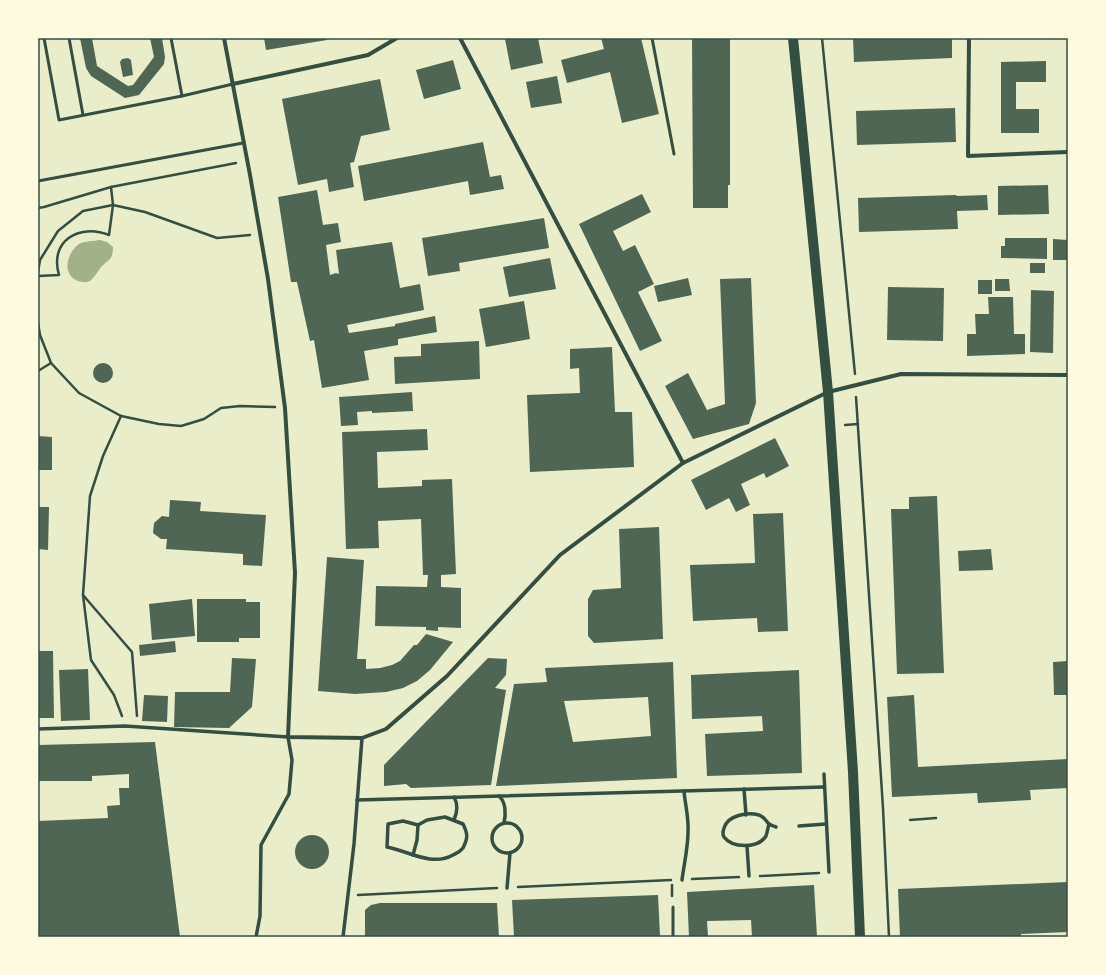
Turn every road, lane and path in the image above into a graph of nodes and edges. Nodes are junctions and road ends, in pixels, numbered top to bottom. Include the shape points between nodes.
1 (44, 38) edge
2 (69, 38) edge
3 (171, 38) edge
4 (224, 38) edge
5 (397, 38) edge
6 (460, 38) edge
7 (652, 38) edge
8 (793, 38) edge
9 (822, 38) edge
10 (969, 38) edge
11 (232, 84) junction
12 (182, 96) junction
13 (83, 116) junction
14 (243, 143) junction
15 (1068, 152) edge
16 (674, 154) dead end
17 (247, 161) junction
18 (38, 181) edge
19 (111, 187) junction
20 (113, 205) junction
21 (38, 208) edge
22 (260, 234) junction
23 (38, 272) edge
24 (38, 276) edge
25 (38, 323) edge
26 (51, 363) junction
27 (38, 371) edge
28 (1068, 375) edge
29 (856, 385) junction
30 (828, 392) junction
31 (285, 408) junction
32 (121, 416) junction
33 (683, 463) junction
34 (83, 595) junction
35 (125, 726) junction
36 (138, 726) junction
37 (38, 729) edge
38 (288, 737) junction
39 (362, 738) junction
40 (824, 774) dead end
41 (824, 787) junction
42 (744, 789) junction
43 (684, 791) junction
44 (498, 796) junction
45 (454, 797) junction
46 (357, 800) junction
47 (746, 815) junction
48 (936, 818) dead end
49 (454, 820) junction
50 (910, 820) dead end
51 (504, 823) junction
52 (769, 824) junction
53 (826, 824) junction
54 (418, 825) junction
55 (799, 826) dead end
56 (776, 827) dead end
57 (747, 846) junction
58 (510, 853) junction
59 (413, 855) junction
60 (829, 872) joint
61 (749, 876) junction
62 (672, 880) junction
63 (682, 880) junction
64 (507, 888) junction
65 (348, 895) junction
66 (672, 907) joint
67 (256, 937) edge
68 (343, 937) edge
69 (674, 937) edge
70 (860, 937) edge
71 (889, 937) edge

1 - 13 lane via 59,120
2 - 13 lane
3 - 12 lane
4 - 11 street
5 - 11 street via 368,55
6 - 33 street
7 - 16 lane
8 - 30 main road
9 - 29 path
10 - 15 street via 968,156
11 - 12 lane
11 - 14 street
12 - 13 lane
14 - 17 street
14 - 18 lane
17 - 19 path
17 - 22 street
19 - 20 path
19 - 21 path
20 - 22 path via 144,212 217,238
20 - 23 path via 83,211 58,230 40,260
20 - 24 path via 109,235 89,230 78,232 64,243 57,258 56,267 59,275
22 - 31 street
25 - 26 path
26 - 27 path
26 - 32 path via 80,393
28 - 29 street via 901,374
29 - 30 street
29 - 71 path
30 - 33 street
30 - 70 main road via 854,772
31 - 32 path via 221,408 204,419 181,426
31 - 38 street via 295,573
32 - 34 path via 103,456 90,496
33 - 39 street via 560,555 447,676 386,730
34 - 35 path via 91,660 114,695
34 - 36 path via 132,652
35 - 36 street
35 - 37 street
36 - 38 street
38 - 39 street
38 - 67 street via 292,760 289,794 261,845 260,916
39 - 46 street
40 - 41 street
41 - 42 street
41 - 53 street
42 - 43 street
42 - 47 street
43 - 44 street
43 - 63 street via 688,844
44 - 45 street
44 - 51 street via 502,799 504,808
45 - 46 street
45 - 49 street
46 - 65 street
47 - 52 street via 759,815
47 - 57 street via 728,820 723,833 732,844
48 - 50 path
49 - 54 street via 436,818
49 - 59 street via 463,824 467,833 461,850 446,859 432,860
51 - 58 street via 515,825 521,835 518,847
51 - 58 street via 495,828 492,842 495,848
52 - 56 street
52 - 57 street via 766,836
53 - 55 street
53 - 60 street
54 - 59 street via 418,840
54 - 59 street via 403,821 388,824 386,847
57 - 61 street
58 - 64 street
60 - 61 path
61 - 63 path
62 - 63 path
62 - 64 path
62 - 66 path
64 - 65 path
65 - 68 street
66 - 69 lane

